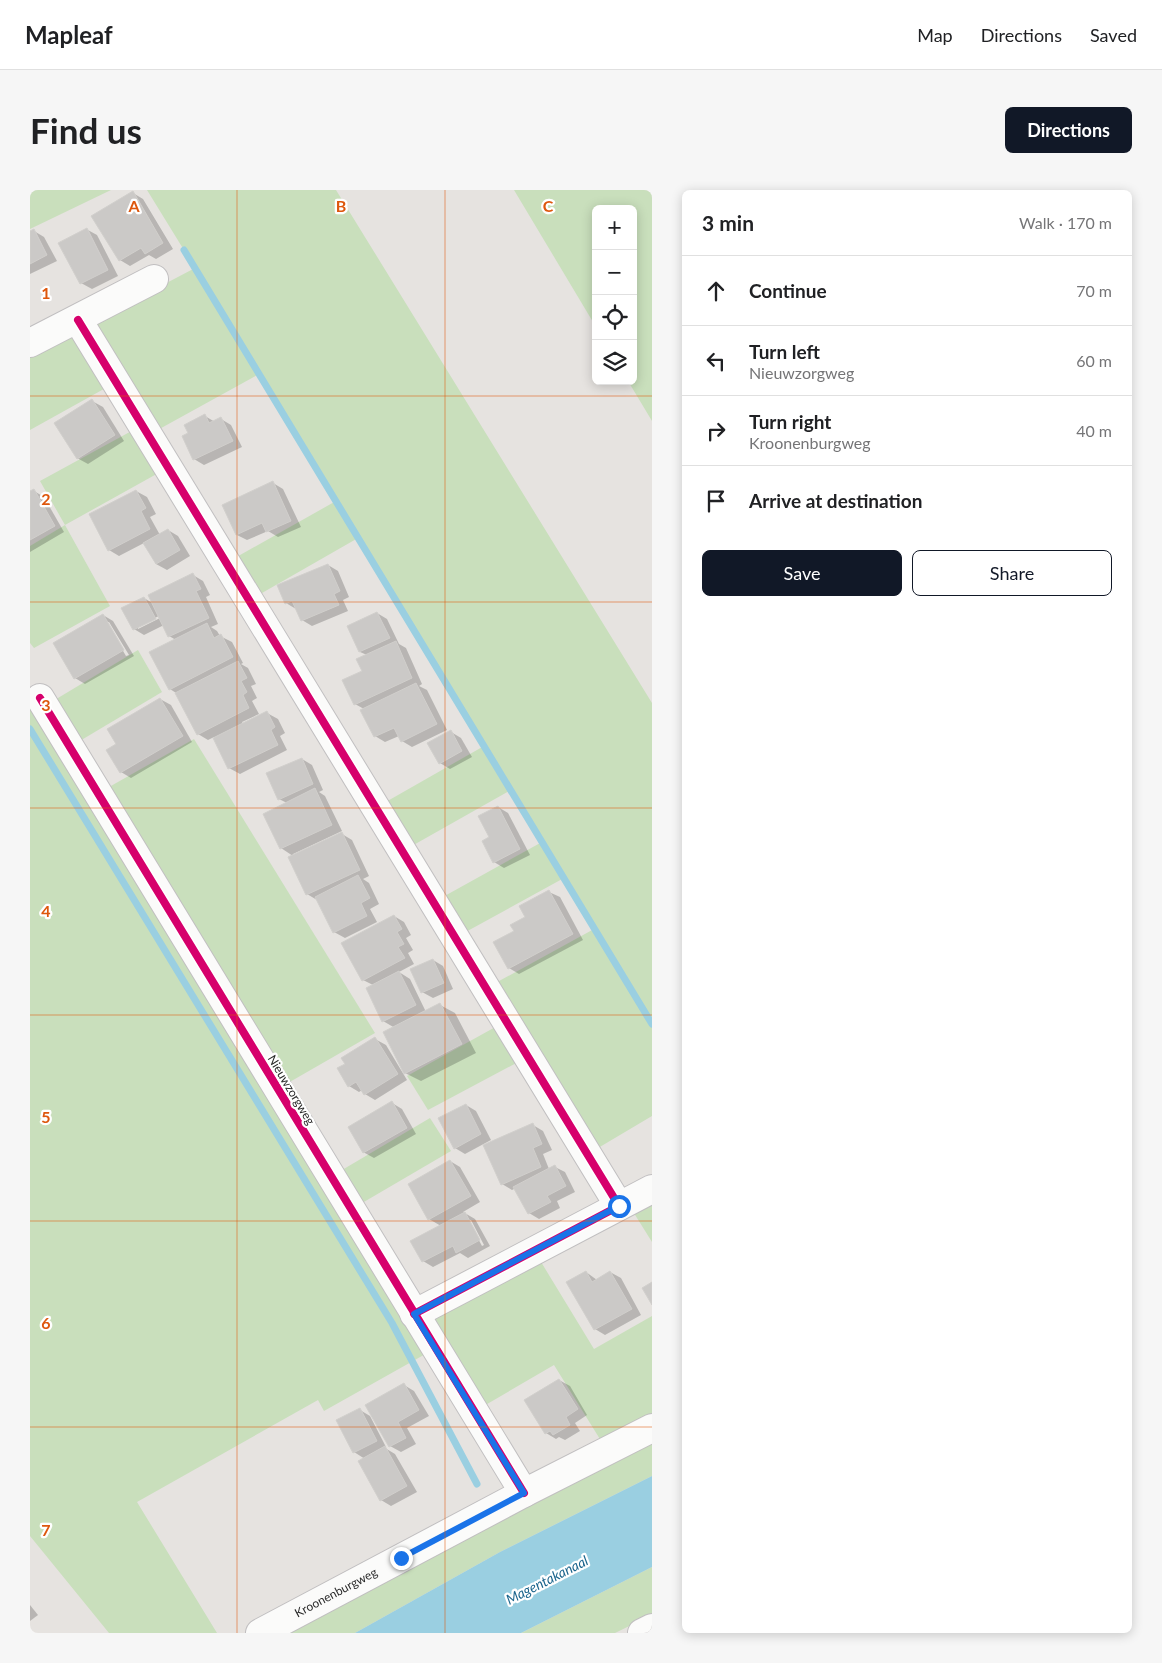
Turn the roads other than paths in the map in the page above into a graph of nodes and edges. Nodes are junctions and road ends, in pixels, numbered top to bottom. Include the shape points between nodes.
1 (154, 279) dead end
2 (78, 320) junction
3 (30, 343) edge
4 (40, 698) dead end
5 (652, 1190) edge
6 (619, 1206) junction
7 (414, 1314) junction
8 (652, 1428) edge
9 (524, 1493) junction
10 (652, 1628) edge
11 (260, 1633) edge
12 (642, 1633) edge

1 - 2 street
2 - 3 street
2 - 6 street
4 - 7 street, Nieuwzorgweg
5 - 6 street
6 - 7 street
7 - 9 street, Nieuwzorgweg
8 - 9 street, Kroonenburgweg
9 - 11 street, Kroonenburgweg
10 - 12 street

